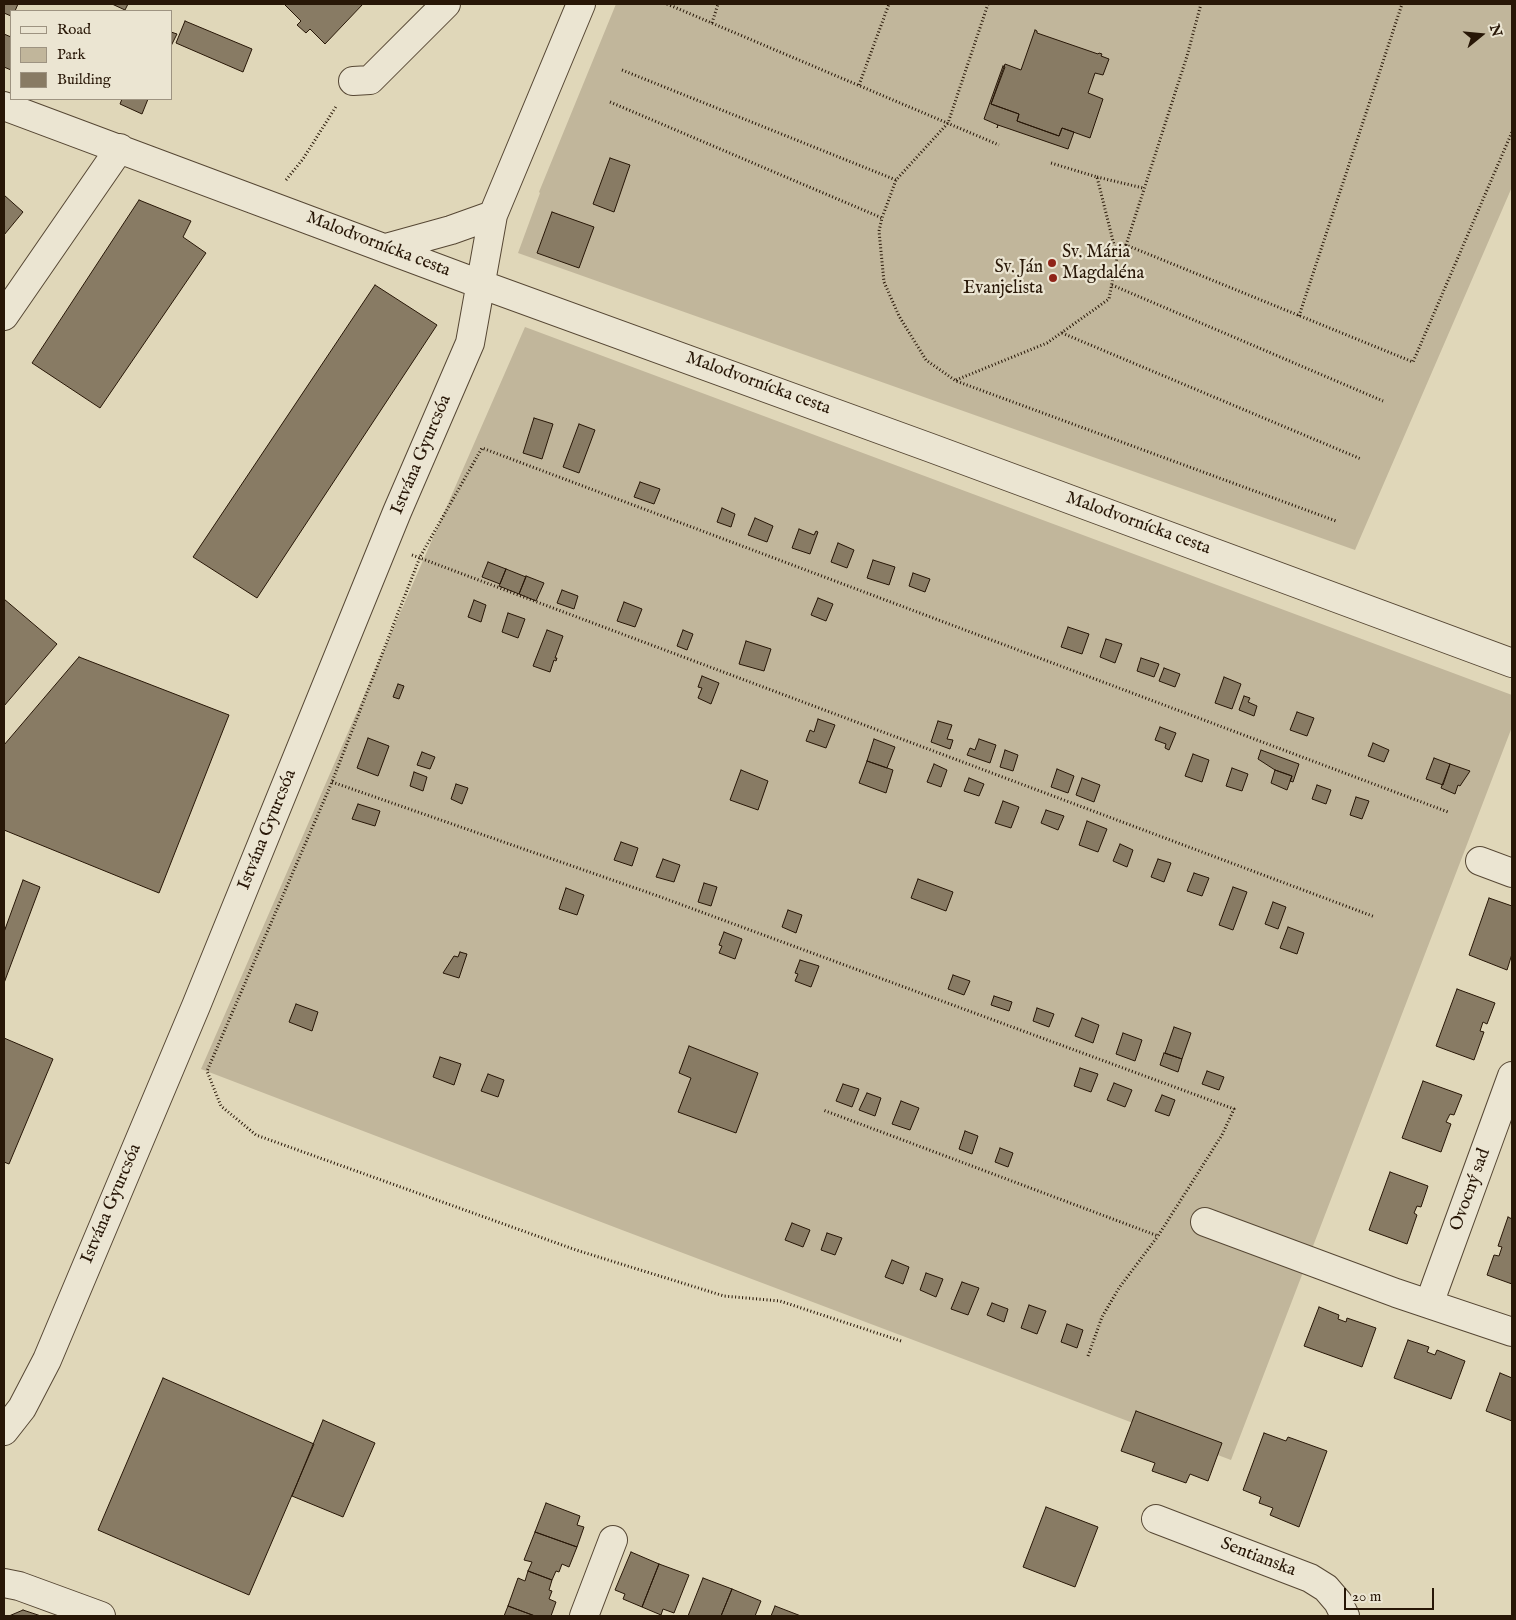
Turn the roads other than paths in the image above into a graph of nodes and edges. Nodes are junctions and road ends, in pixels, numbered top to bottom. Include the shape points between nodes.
1 (446, 4) edge
2 (581, 4) edge
3 (353, 81) road end
4 (4, 106) edge
5 (120, 148) junction
6 (493, 215) junction
7 (386, 248) junction
8 (480, 284) junction
9 (4, 316) edge
10 (1512, 663) edge
11 (1480, 861) dead end
12 (1512, 873) edge
13 (1512, 1076) edge
14 (1205, 1222) dead end
15 (1429, 1304) junction
16 (1512, 1332) edge
17 (4, 1431) edge
18 (1156, 1519) dead end
19 (613, 1540) dead end
20 (4, 1583) edge
21 (101, 1616) edge
22 (584, 1616) edge
23 (1345, 1616) edge

1 - 3 street via 370,80
2 - 6 street, Istvána Gyurcsóa
4 - 5 street, Malodvornícka cesta
5 - 7 street, Malodvornícka cesta
5 - 9 street
6 - 7 street
6 - 8 street, Istvána Gyurcsóa
7 - 8 street, Malodvornícka cesta
8 - 10 street, Malodvornícka cesta
8 - 17 street, Istvána Gyurcsóa via 470,343 196,1006 47,1360 22,1408
11 - 12 street
13 - 15 street, Ovocný sad
14 - 15 street
15 - 16 street
18 - 23 street, Sentianska via 1310,1578 1326,1588
19 - 22 street
20 - 21 street

